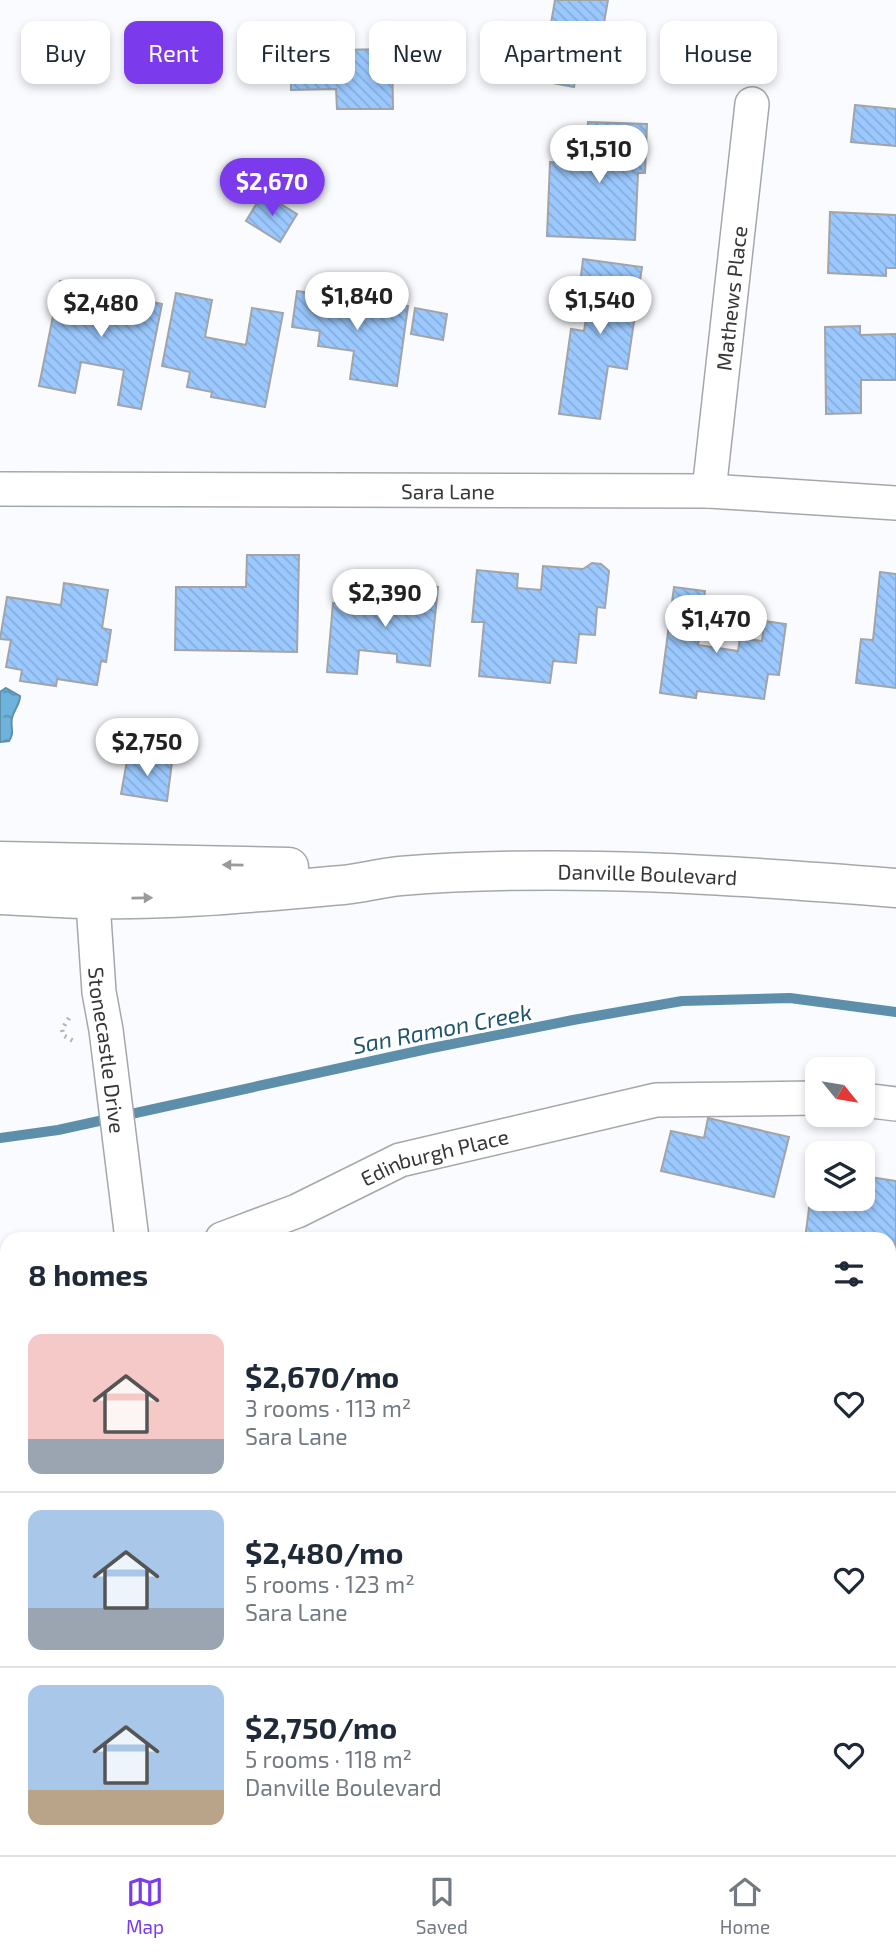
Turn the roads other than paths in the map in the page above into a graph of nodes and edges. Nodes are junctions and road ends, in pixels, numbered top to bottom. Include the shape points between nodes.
1 (751, 104) dead end
2 (0, 489) edge
3 (709, 491) junction
4 (896, 503) edge
5 (0, 862) edge
6 (91, 881) junction
7 (896, 888) edge
8 (0, 895) edge
9 (805, 1098) edge
10 (875, 1101) edge
11 (896, 1104) edge
12 (130, 1229) edge
13 (241, 1232) edge

1 - 3 street, Mathews Place
2 - 3 street, Sara Lane
3 - 4 street, Sara Lane
5 - 6 main road, Danville Boulevard
6 - 7 main road, Danville Boulevard via 167,897 399,876 516,872 649,873
6 - 8 main road, Danville Boulevard
6 - 12 street, Stonecastle Drive via 99,992
9 - 13 street, Edinburgh Place via 656,1100 400,1160 296,1212
10 - 11 street

